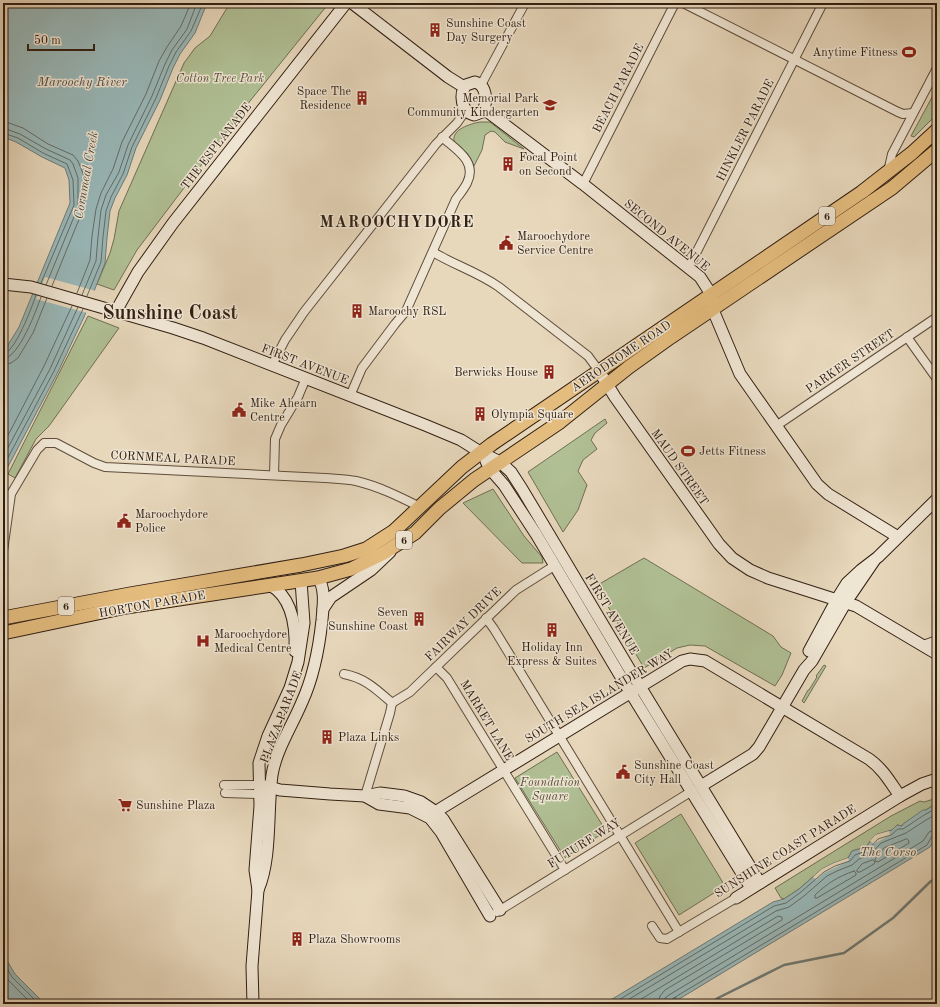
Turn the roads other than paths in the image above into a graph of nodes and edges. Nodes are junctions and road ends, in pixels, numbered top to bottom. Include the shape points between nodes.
1 (346, 3) edge
2 (352, 3) edge
3 (526, 3) edge
4 (675, 3) edge
5 (683, 3) edge
6 (823, 3) edge
7 (795, 60) junction
8 (937, 68) edge
9 (481, 85) junction
10 (464, 87) junction
11 (484, 109) junction
12 (466, 110) junction
13 (913, 113) junction
14 (937, 130) edge
15 (442, 137) junction
16 (937, 150) edge
17 (888, 173) junction
18 (583, 184) junction
19 (433, 252) junction
20 (689, 267) junction
21 (3, 284) edge
22 (711, 294) junction
23 (713, 310) junction
24 (116, 311) junction
25 (937, 317) edge
26 (907, 337) junction
27 (272, 365) junction
28 (599, 371) junction
29 (306, 378) junction
30 (937, 380) edge
31 (608, 385) junction
32 (350, 396) junction
33 (776, 426) junction
34 (480, 452) junction
35 (495, 466) junction
36 (274, 475) junction
37 (937, 499) edge
38 (420, 507) junction
39 (898, 537) junction
40 (396, 546) junction
41 (3, 551) edge
42 (301, 565) junction
43 (554, 566) junction
44 (318, 578) junction
45 (301, 581) junction
46 (270, 585) junction
47 (841, 601) junction
48 (323, 613) junction
49 (3, 618) edge
50 (486, 618) junction
51 (3, 633) edge
52 (937, 640) edge
53 (923, 645) junction
54 (937, 654) edge
55 (436, 667) junction
56 (344, 674) dead end
57 (294, 675) junction
58 (635, 689) junction
59 (392, 703) junction
60 (782, 708) junction
61 (559, 735) junction
62 (503, 770) junction
63 (937, 779) edge
64 (696, 788) junction
65 (225, 789) dead end
66 (260, 790) junction
67 (275, 790) junction
68 (365, 796) junction
69 (900, 796) junction
70 (433, 815) junction
71 (620, 836) junction
72 (565, 870) junction
73 (756, 885) junction
74 (258, 890) junction
75 (736, 898) joint
76 (500, 910) junction
77 (490, 916) joint
78 (652, 926) dead end
79 (679, 932) junction
80 (253, 1004) edge

1 - 24 street, THE ESPLANADE via 173,223 138,272
2 - 10 street
3 - 9 street
4 - 18 street, BEACH PARADE
5 - 7 street
6 - 7 street, HINKLER PARADE
7 - 13 street via 898,112
7 - 20 street, HINKLER PARADE
8 - 13 street
9 - 10 street via 475,82
9 - 11 street via 486,98
10 - 12 street via 462,98
11 - 12 street via 474,115
11 - 18 street, SECOND AVENUE
12 - 15 street
13 - 17 street via 892,154
14 - 17 main road, AERODROME ROAD / 6
15 - 19 street via 465,158 470,172
15 - 27 street via 304,312
16 - 23 main road, AERODROME ROAD / 6 via 892,188
17 - 22 main road, AERODROME ROAD / 6
18 - 20 street, SECOND AVENUE
19 - 28 street, MAUD STREET via 499,287 588,356
19 - 32 street via 406,311 362,368
20 - 22 street, SECOND AVENUE via 700,277
21 - 24 street, FIRST AVENUE via 40,290
22 - 23 street, SECOND AVENUE
22 - 28 main road, AERODROME ROAD / 6
23 - 31 main road, AERODROME ROAD / 6 via 646,355
23 - 33 street, SECOND AVENUE via 740,374
24 - 27 street, FIRST AVENUE via 203,338
25 - 26 street, PARKER STREET
26 - 30 street
26 - 33 street, PARKER STREET
27 - 29 street, FIRST AVENUE
28 - 31 street, MAUD STREET
28 - 34 main road, AERODROME ROAD / 6
29 - 32 street, FIRST AVENUE
29 - 36 street via 275,439
31 - 35 main road, AERODROME ROAD / 6 via 560,422
31 - 47 street, MAUD STREET via 719,544 732,558 768,578
32 - 34 street, FIRST AVENUE via 455,437
33 - 39 street, SECOND AVENUE via 822,490
34 - 35 street, FIRST AVENUE
34 - 38 main road, AERODROME ROAD / 6
35 - 40 main road, AERODROME ROAD / 6 via 469,484 415,533
35 - 43 street, FIRST AVENUE
35 - 58 street, FIRST AVENUE via 511,472 522,489
36 - 38 street, CORNMEAL PARADE via 358,482
36 - 41 street, CORNMEAL PARADE via 105,467 56,443 44,443 37,450 11,494
37 - 39 street, FUTURE WAY
38 - 42 main road, AERODROME ROAD / 6 via 394,531 366,549
39 - 47 street, FUTURE WAY via 874,561 850,579
40 - 44 main road, AERODROME ROAD / 6 via 359,566
40 - 48 street via 371,570 331,597
42 - 44 main road
42 - 45 main road
42 - 49 main road, HORTON PARADE / 6
43 - 50 street, FAIRWAY DRIVE via 516,590
43 - 58 street, FIRST AVENUE
44 - 45 main road, AERODROME ROAD / 6
44 - 48 street, PLAZA PARADE via 322,586
45 - 46 main road, HORTON PARADE / 6
45 - 57 street, PLAZA PARADE via 304,631
46 - 51 main road, HORTON PARADE / 6 via 126,607
46 - 57 street via 284,597 292,615 295,635
47 - 53 street, MAUD STREET via 861,608
47 - 60 street, FUTURE WAY via 806,658 804,670
48 - 67 street, PLAZA PARADE via 309,686 273,771
50 - 55 street, FAIRWAY DRIVE
50 - 61 street
52 - 53 street
53 - 54 street, MAUD STREET
55 - 59 street, FAIRWAY DRIVE via 410,692
55 - 62 street, MARKET LANE via 448,678
56 - 59 street via 363,680
57 - 66 street, PLAZA PARADE via 261,756
58 - 60 street, SOUTH SEA ISLANDER WAY via 682,661 698,659
58 - 61 street, SOUTH SEA ISLANDER WAY
58 - 64 street, FIRST AVENUE
59 - 68 street
60 - 64 street, FUTURE WAY via 753,754
60 - 69 street, SOUTH SEA ISLANDER WAY via 877,765
61 - 62 street, SOUTH SEA ISLANDER WAY
61 - 71 street
62 - 70 street, SOUTH SEA ISLANDER WAY
62 - 72 street, MARKET LANE
63 - 69 street, SUNSHINE COAST PARADE
64 - 71 street, FUTURE WAY
64 - 73 street, FIRST AVENUE
65 - 66 street
66 - 67 street
66 - 74 street, PLAZA PARADE via 255,870
67 - 68 street
67 - 74 street, PLAZA PARADE via 265,870
68 - 70 street via 379,804 410,808
69 - 73 street, SUNSHINE COAST PARADE
70 - 76 street via 443,819
70 - 77 street
71 - 72 street, FUTURE WAY
71 - 79 street
72 - 76 street, FUTURE WAY
73 - 75 street, SUNSHINE COAST PARADE
74 - 80 street, PLAZA PARADE via 252,966
75 - 79 street, SUNSHINE COAST PARADE
76 - 77 street, FUTURE WAY
78 - 79 street, SUNSHINE COAST PARADE via 660,938 667,939

